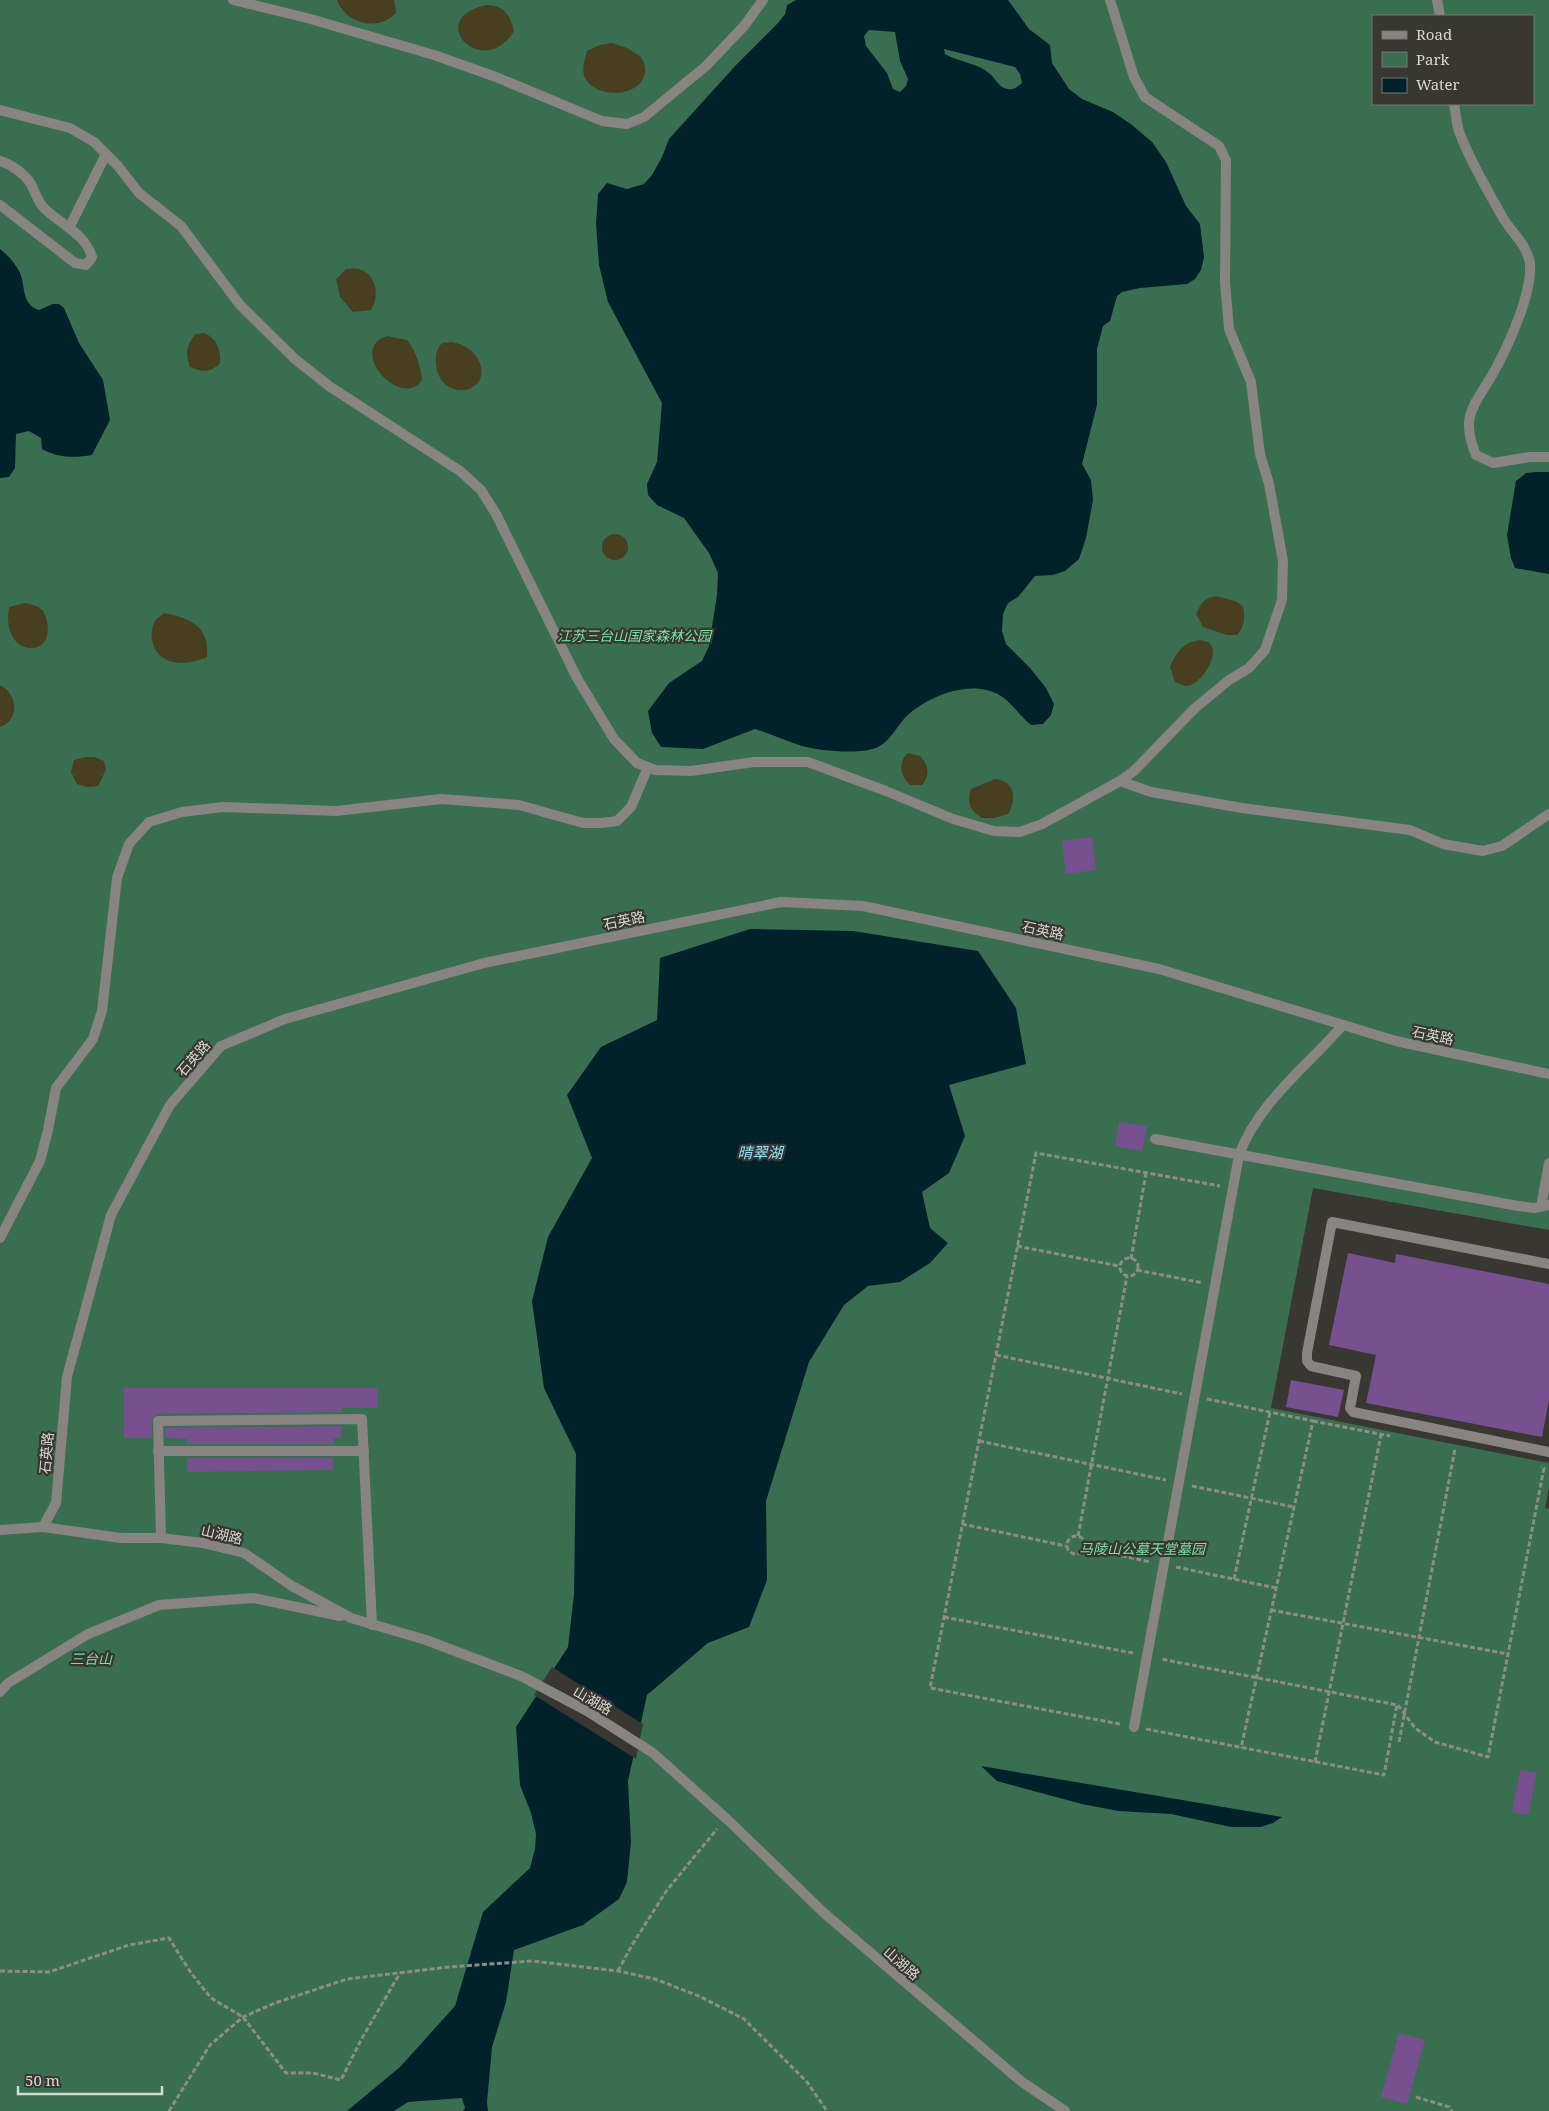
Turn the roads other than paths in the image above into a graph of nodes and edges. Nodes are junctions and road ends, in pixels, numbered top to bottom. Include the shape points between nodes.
1 (233, 0) edge
2 (763, 0) edge
3 (1110, 0) edge
4 (1437, 0) edge
5 (1440, 15) edge
6 (1454, 105) edge
7 (0, 110) edge
8 (106, 154) junction
9 (0, 160) edge
10 (0, 205) edge
11 (69, 228) junction
12 (1549, 457) edge
13 (648, 767) junction
14 (1120, 781) junction
15 (1549, 814) edge
16 (1343, 1025) junction
17 (1549, 1074) edge
18 (1155, 1139) dead end
19 (1239, 1155) junction
20 (1549, 1163) edge
21 (1545, 1206) edge
22 (0, 1238) edge
23 (1549, 1264) edge
24 (158, 1451) junction
25 (364, 1451) junction
26 (1549, 1452) edge
27 (43, 1527) junction
28 (0, 1530) edge
29 (161, 1538) junction
30 (351, 1618) junction
31 (372, 1624) junction
32 (0, 1692) edge
33 (1134, 1727) road end
34 (1065, 2111) edge

1 - 2 street via 434,55 602,121 627,124 644,117 706,66 744,26
3 - 14 street via 1134,77 1145,97 1219,146 1226,160 1225,282 1229,330 1251,382 1260,454 1283,561 1282,600 1265,650 1249,668 1194,709 1134,771
4 - 5 street
6 - 12 street via 1459,132 1530,263 1520,314 1496,369 1472,408 1468,423 1469,439 1476,455 1493,463
7 - 8 street via 70,128 94,142
8 - 11 street
8 - 13 street via 139,193 181,226 240,304 295,359 329,386 460,471 481,490 577,678 614,739 637,763
9 - 11 street via 29,181 42,206
10 - 11 street via 75,263 86,265 92,257 89,247
13 - 14 street via 692,771 754,762 808,762 953,819 994,831 1020,832 1042,824
13 - 22 street via 631,807 617,821 602,824 583,823 519,805 441,799 336,811 223,807 182,812 149,822 129,844 117,878 102,1011 93,1039 56,1088 40,1161
14 - 15 street via 1151,792 1242,808 1410,830 1443,844 1483,851 1502,846
16 - 17 street, 石英路 via 1396,1041
16 - 19 street via 1270,1102 1246,1134
16 - 27 street, 石英路 via 1159,969 863,906 781,902 484,963 285,1019 221,1046 170,1105 111,1216 67,1377 56,1503
18 - 19 street
19 - 21 street via 1518,1206
19 - 33 street
20 - 21 street
23 - 26 street via 1332,1222 1306,1353 1311,1366 1356,1376 1350,1408 1353,1412
24 - 25 street
24 - 25 street via 158,1421 362,1420
24 - 29 street
25 - 31 street
27 - 28 street, 山湖路
27 - 29 street, 山湖路 via 120,1538
29 - 30 street, 山湖路 via 203,1542 244,1553 292,1586
30 - 31 street, 山湖路
30 - 32 street via 253,1598 159,1605 88,1634 8,1683
31 - 34 street, 山湖路 via 426,1640 521,1676 587,1711 653,1753 726,1818 824,1914 1022,2082

